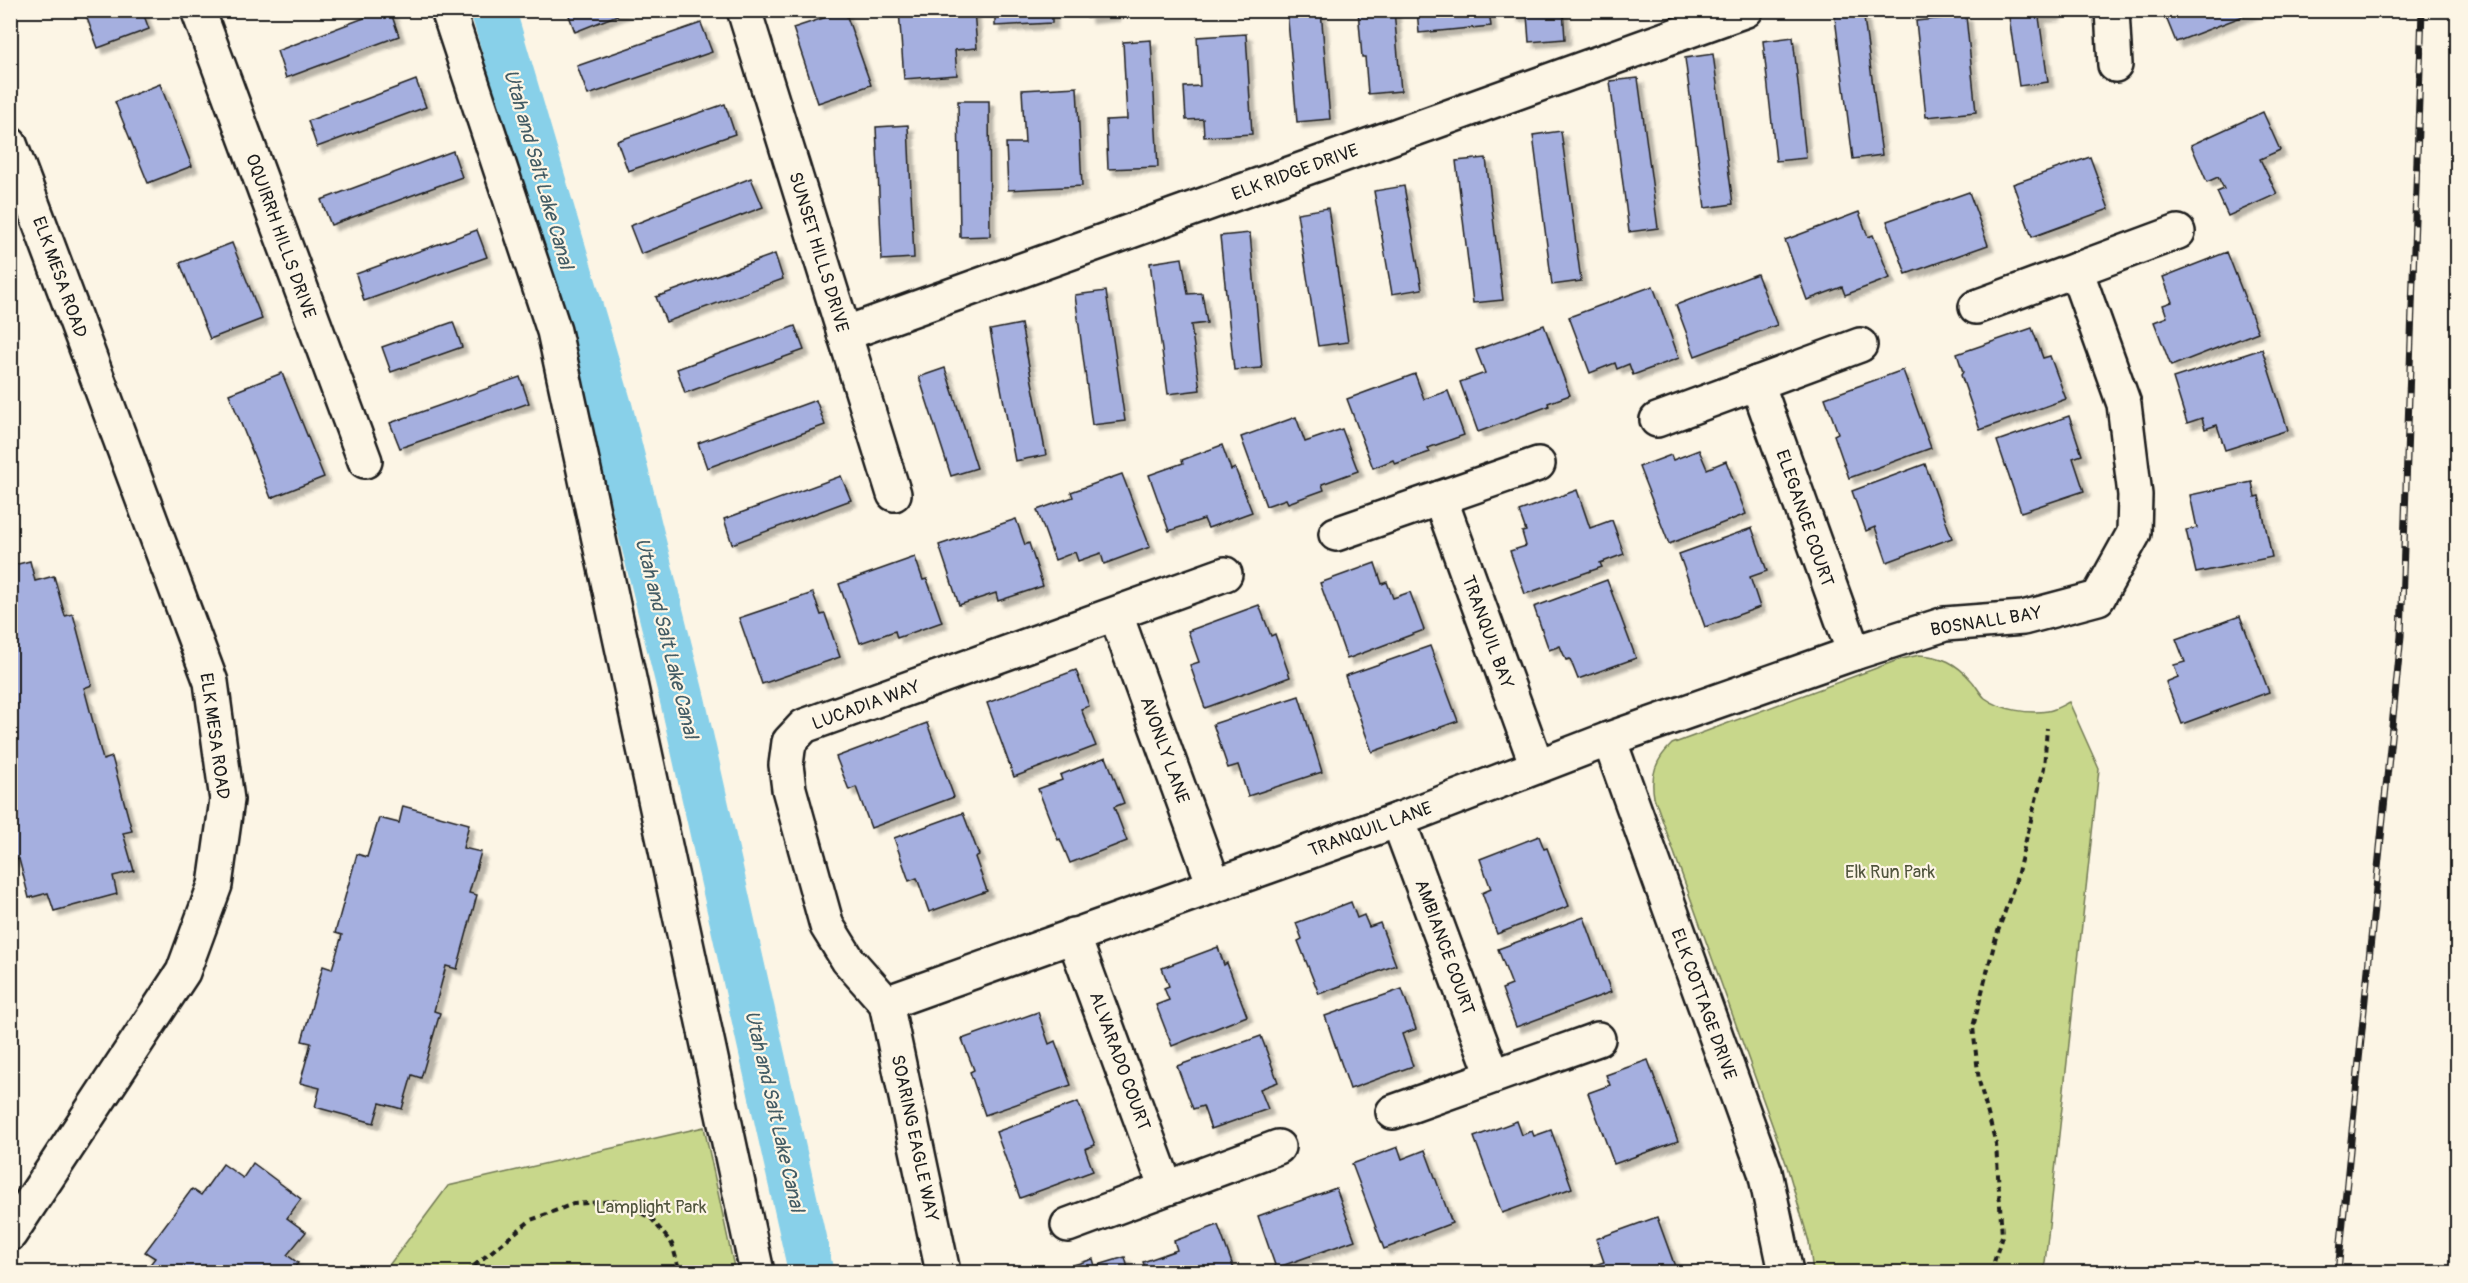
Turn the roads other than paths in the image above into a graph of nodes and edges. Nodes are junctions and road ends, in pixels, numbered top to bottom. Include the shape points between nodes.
1 (198, 10) edge
2 (448, 10) edge
3 (744, 10) edge
4 (1746, 10) edge
5 (2112, 10) edge
6 (2115, 65) dead end
7 (10, 144) edge
8 (2178, 232) dead end
9 (2076, 270) junction
10 (1976, 308) dead end
11 (844, 334) junction
12 (1860, 345) dead end
13 (1757, 383) junction
14 (1657, 420) dead end
15 (365, 461) dead end
16 (1538, 464) dead end
17 (894, 494) dead end
18 (1440, 498) junction
19 (1335, 534) dead end
20 (1225, 574) dead end
21 (1116, 615) junction
22 (1854, 653) junction
23 (1609, 739) junction
24 (1537, 766) junction
25 (1398, 820) junction
26 (1214, 885) junction
27 (1073, 934) junction
28 (886, 1003) junction
29 (1598, 1039) dead end
30 (1493, 1075) junction
31 (1393, 1112) dead end
32 (1278, 1147) dead end
33 (1166, 1188) junction
34 (1068, 1225) dead end
35 (10, 1234) edge
36 (757, 1272) edge
37 (943, 1272) edge
38 (1786, 1272) edge

1 - 15 street, OQUIRRH HILLS DRIVE
2 - 36 street via 554,331
3 - 11 street, SUNSET HILLS DRIVE
4 - 11 street, ELK RIDGE DRIVE
5 - 6 street
7 - 35 street, ELK MESA ROAD via 211,682 227,800 214,885 183,972
8 - 9 street
9 - 10 street
9 - 22 street, BOSNALL BAY via 2124,404 2135,495 2134,533 2098,598 2023,618 1945,624
11 - 17 street, SUNSET HILLS DRIVE
12 - 13 street
13 - 14 street
13 - 22 street, ELEGANCE COURT
16 - 18 street
18 - 19 street
18 - 24 street, TRANQUIL BAY
20 - 21 street, LUCADIA WAY
21 - 26 street, AVONLY LANE
21 - 28 street, LUCADIA WAY via 804,726 789,742 789,789 827,926 848,960
22 - 23 street, TRANQUIL LANE
23 - 24 street, TRANQUIL LANE
23 - 38 street, ELK COTTAGE DRIVE via 1765,1172
24 - 25 street, TRANQUIL LANE
25 - 26 street, TRANQUIL LANE
25 - 30 street, AMBIANCE COURT
26 - 27 street, TRANQUIL LANE
27 - 28 street, TRANQUIL LANE
27 - 33 street, ALVARADO COURT
28 - 37 street, SOARING EAGLE WAY
29 - 30 street
30 - 31 street
32 - 33 street
33 - 34 street

